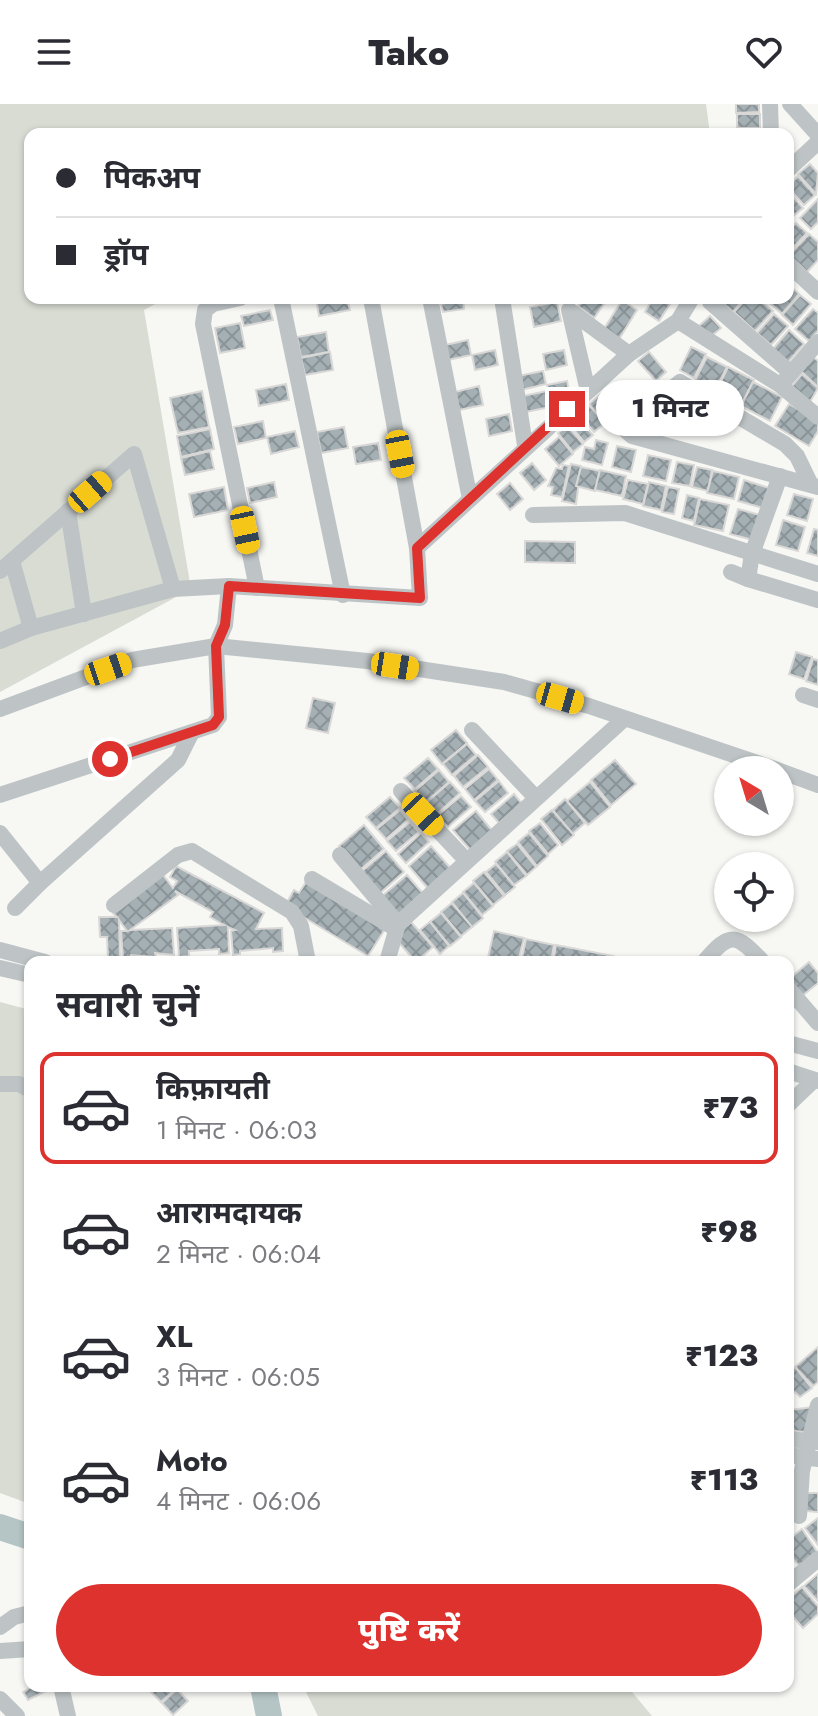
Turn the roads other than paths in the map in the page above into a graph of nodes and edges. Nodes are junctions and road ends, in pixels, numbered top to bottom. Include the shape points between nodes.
1 (770, 104) edge
2 (790, 104) edge
3 (771, 128) edge
4 (818, 135) edge
5 (818, 142) edge
6 (794, 164) edge
7 (794, 270) edge
8 (818, 292) edge
9 (213, 304) edge
10 (282, 304) edge
11 (372, 304) edge
12 (431, 304) edge
13 (503, 304) edge
14 (568, 304) edge
15 (688, 304) edge
16 (712, 304) edge
17 (678, 321) junction
18 (818, 342) edge
19 (629, 354) junction
20 (786, 379) junction
21 (588, 391) junction
22 (818, 417) edge
23 (525, 445) junction
24 (780, 476) junction
25 (814, 486) edge
26 (470, 499) junction
27 (68, 511) junction
28 (533, 515) dead end
29 (417, 548) junction
30 (752, 554) junction
31 (6, 566) edge
32 (731, 572) dead end
33 (818, 574) edge
34 (748, 579) junction
35 (229, 586) junction
36 (257, 588) junction
37 (173, 589) junction
38 (343, 595) junction
39 (818, 600) edge
40 (84, 614) junction
41 (31, 628) junction
42 (0, 641) edge
43 (216, 646) junction
44 (0, 709) edge
45 (624, 719) junction
46 (472, 730) dead end
47 (192, 732) junction
48 (736, 756) edge
49 (794, 776) edge
50 (818, 785) edge
51 (401, 791) dead end
52 (0, 795) edge
53 (536, 798) junction
54 (0, 833) edge
55 (340, 855) dead end
56 (466, 860) junction
57 (312, 879) dead end
58 (40, 883) junction
59 (114, 905) dead end
60 (15, 908) dead end
61 (397, 927) junction
62 (0, 950) edge
63 (307, 956) edge
64 (388, 956) edge
65 (709, 956) edge
66 (757, 956) edge
67 (24, 960) edge
68 (24, 965) edge
69 (0, 968) edge
70 (794, 995) edge
71 (818, 1023) edge
72 (794, 1045) edge
73 (818, 1051) edge
74 (794, 1073) edge
75 (816, 1080) edge
76 (0, 1084) edge
77 (24, 1087) edge
78 (794, 1100) edge
79 (818, 1405) edge
80 (794, 1442) edge
81 (813, 1450) edge
82 (794, 1512) edge
83 (818, 1559) edge
84 (794, 1579) edge
85 (24, 1614) edge
86 (0, 1627) edge
87 (24, 1649) edge
88 (0, 1651) edge
89 (62, 1692) edge
90 (0, 1699) edge
91 (17, 1716) edge
92 (68, 1716) edge

1 - 3 street
2 - 4 street
5 - 6 street
7 - 8 street
9 - 36 street via 205,310 203,324
10 - 38 street
11 - 29 street
12 - 26 street
13 - 23 street
14 - 19 street
14 - 21 street
15 - 17 street
16 - 20 street
17 - 19 street
17 - 20 street
18 - 20 street
19 - 21 street
20 - 22 street
21 - 23 street
23 - 26 street
24 - 25 street
24 - 25 street via 632,436 623,428 680,382 785,444
24 - 30 street
26 - 29 street
27 - 31 street
27 - 37 street via 134,454
27 - 40 street
28 - 30 street via 625,513
29 - 38 street via 420,598
30 - 33 street
30 - 34 street
31 - 41 street
32 - 34 street
34 - 39 street
35 - 36 street
35 - 37 street
35 - 43 street via 225,625
36 - 38 street
37 - 40 street
40 - 41 street
41 - 42 street
43 - 44 street via 132,660
43 - 45 street via 504,682
43 - 47 street via 219,717 213,725
45 - 48 street
45 - 53 street
46 - 53 street
47 - 52 street
47 - 58 street via 178,760
49 - 50 street
51 - 56 street
53 - 56 street
54 - 58 street
55 - 61 street
56 - 61 street
57 - 61 street
58 - 60 street
59 - 63 street via 178,855 192,851 292,912 301,926
61 - 64 street
62 - 67 street
65 - 66 street via 721,942 734,939
68 - 69 street
70 - 71 street
72 - 73 street
74 - 75 street
75 - 78 street
76 - 77 street
79 - 81 street
80 - 81 street
81 - 82 street
83 - 84 street
85 - 86 street
87 - 88 street
89 - 92 street
90 - 91 street

